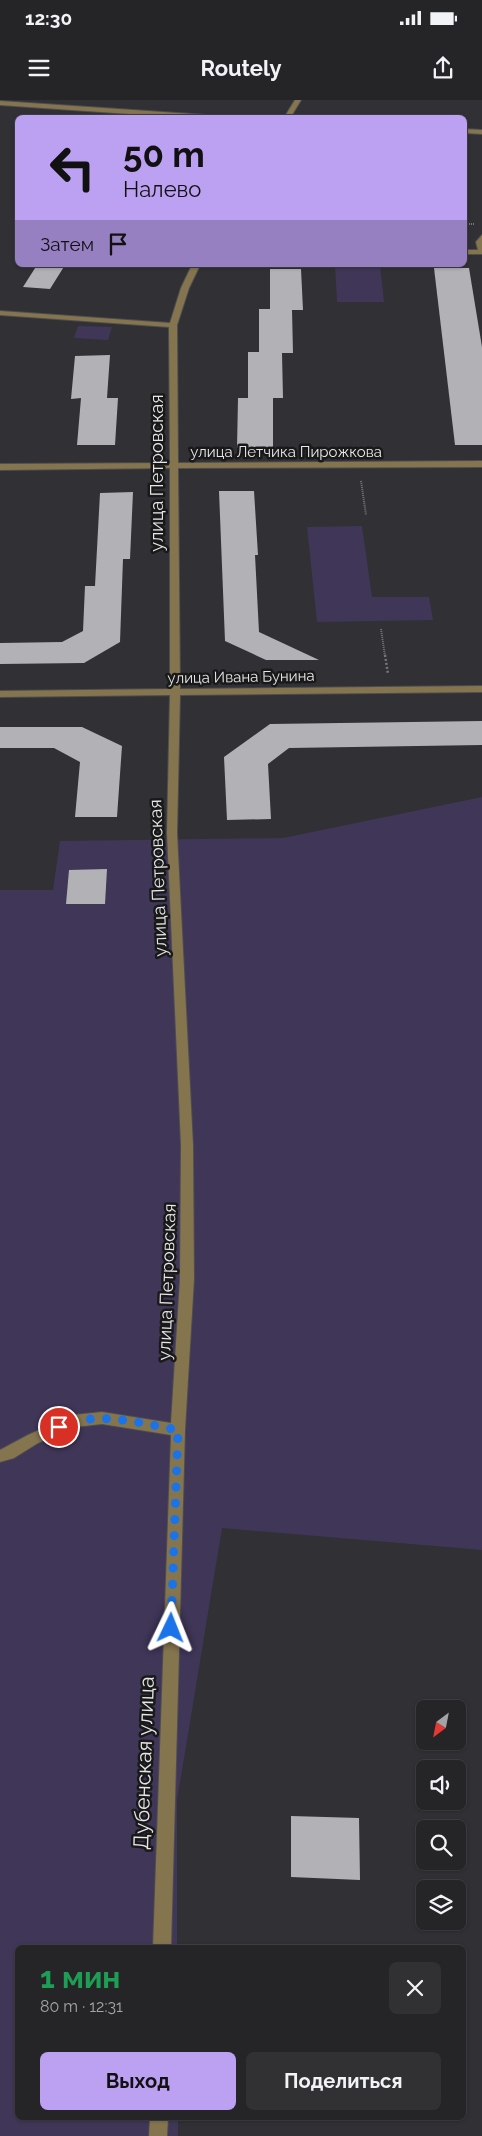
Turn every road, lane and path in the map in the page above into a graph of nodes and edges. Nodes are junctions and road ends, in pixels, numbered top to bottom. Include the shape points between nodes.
1 (298, 100) edge
2 (0, 103) edge
3 (178, 115) edge
4 (289, 115) edge
5 (467, 131) edge
6 (482, 132) edge
7 (482, 237) edge
8 (482, 251) edge
9 (467, 252) edge
10 (195, 267) edge
11 (0, 313) edge
12 (173, 325) junction
13 (482, 464) edge
14 (175, 465) junction
15 (359, 466) junction
16 (0, 467) edge
17 (366, 515) dead end
18 (381, 629) dead end
19 (482, 689) edge
20 (390, 690) junction
21 (174, 693) junction
22 (0, 694) edge
23 (178, 1430) junction
24 (0, 1456) edge
25 (162, 1945) edge
26 (158, 2120) edge
27 (158, 2136) edge

1 - 4 street
2 - 3 street
5 - 6 street
7 - 8 street via 479,242
8 - 9 street
10 - 12 street, улица Петровская
11 - 12 street
12 - 14 street, улица Петровская
13 - 15 street, улица Летчика Пирожкова
14 - 15 street, улица Летчика Пирожкова
14 - 16 street, улица Летчика Пирожкова
14 - 21 street, улица Петровская
15 - 17 path
18 - 20 path
19 - 20 street, улица Ивана Бунина
20 - 21 street, улица Ивана Бунина
21 - 22 street, улица Ивана Бунина
21 - 23 street, улица Петровская via 172,833 187,1145 187,1279
23 - 24 street via 102,1418 73,1421
23 - 25 street, Дубенская улица
26 - 27 street

